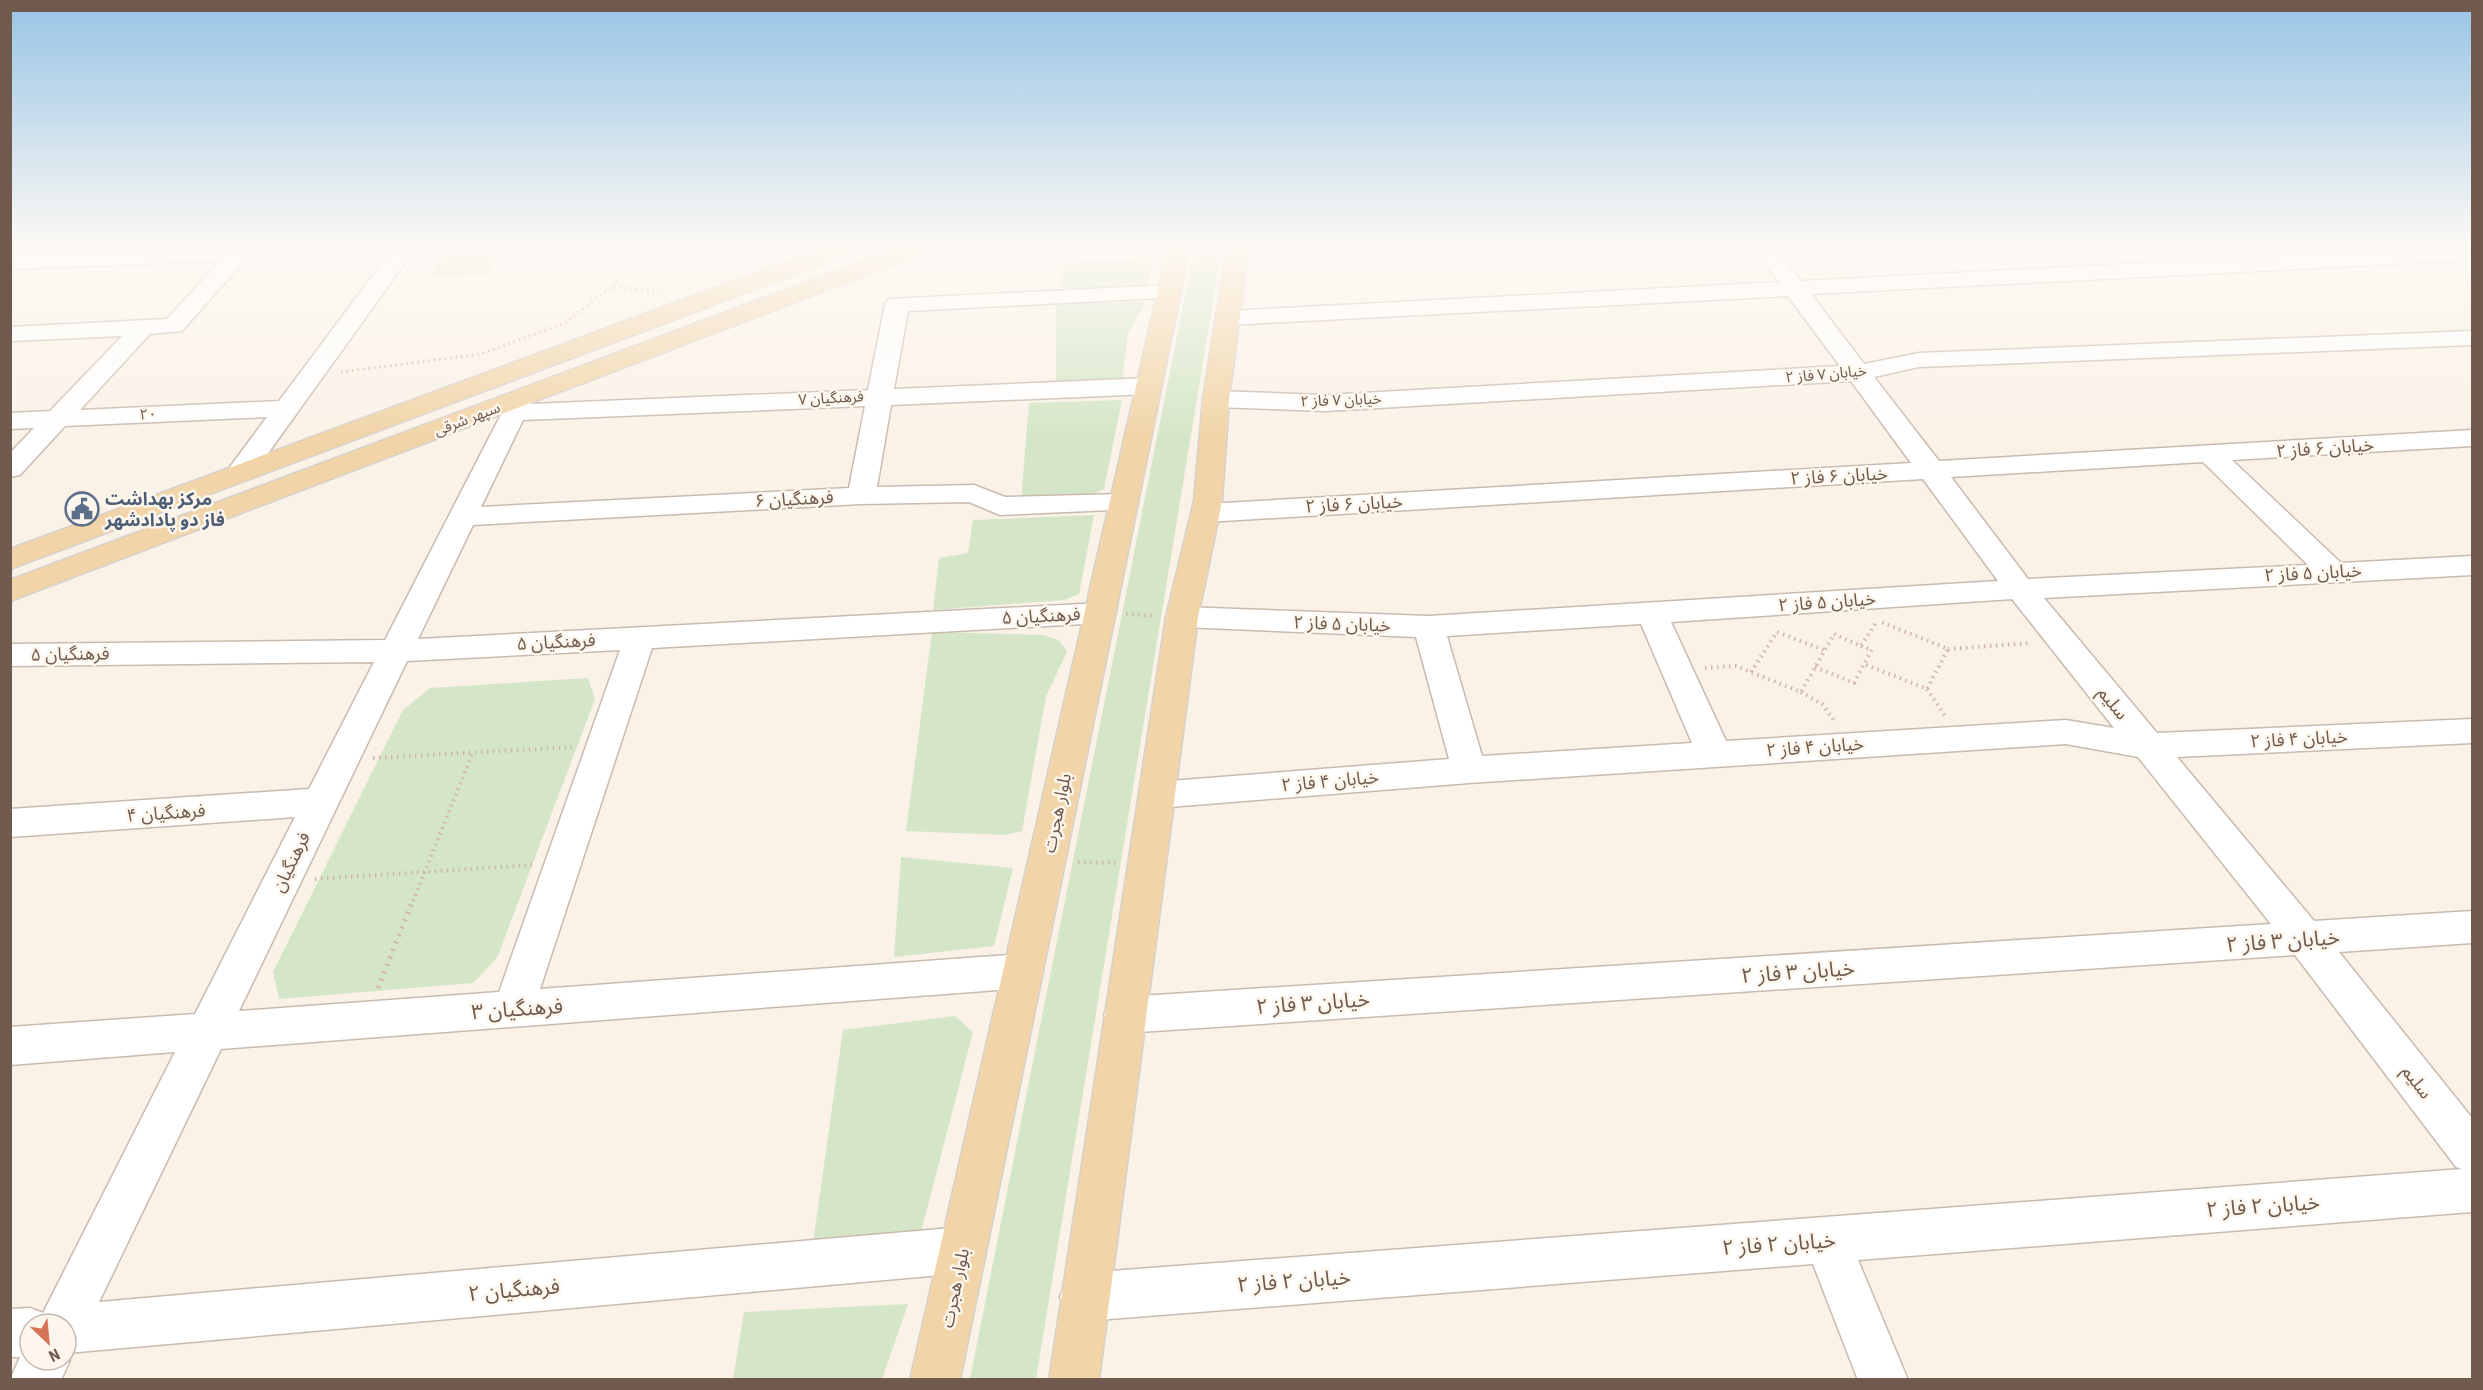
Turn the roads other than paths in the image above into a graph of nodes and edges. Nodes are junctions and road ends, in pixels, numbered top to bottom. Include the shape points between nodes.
1 (187, 311) edge
2 (358, 311) edge
3 (674, 311) edge
4 (757, 311) edge
5 (896, 311) edge
6 (1165, 311) edge
7 (1229, 311) edge
8 (1363, 311) edge
9 (1812, 311) edge
10 (1228, 318) junction
11 (143, 328) junction
12 (10, 334) edge
13 (2472, 338) edge
14 (1857, 373) junction
15 (1149, 386) junction
16 (880, 396) junction
17 (1216, 399) junction
18 (516, 406) junction
19 (286, 408) junction
20 (57, 419) junction
21 (10, 421) edge
22 (2472, 438) edge
23 (2211, 455) junction
24 (10, 469) edge
25 (1930, 470) junction
26 (241, 471) junction
27 (861, 496) junction
28 (1124, 503) junction
29 (1206, 513) junction
30 (462, 517) junction
31 (10, 560) edge
32 (2472, 566) edge
33 (2333, 572) junction
34 (2020, 589) junction
35 (10, 591) edge
36 (1101, 613) junction
37 (1652, 614) junction
38 (1182, 617) junction
39 (1429, 627) junction
40 (640, 637) junction
41 (396, 651) junction
42 (10, 655) edge
43 (2472, 731) edge
44 (2148, 746) junction
45 (1714, 753) junction
46 (1469, 770) junction
47 (1157, 795) junction
48 (321, 802) junction
49 (10, 823) edge
50 (2472, 927) edge
51 (2306, 939) junction
52 (1023, 971) junction
53 (513, 1009) junction
54 (1124, 1015) junction
55 (207, 1032) junction
56 (10, 1046) edge
57 (2472, 1152) edge
58 (2472, 1190) edge
59 (1827, 1240) junction
60 (963, 1251) junction
61 (1084, 1297) junction
62 (69, 1312) edge
63 (78, 1328) edge
64 (935, 1380) edge
65 (1074, 1380) edge
66 (1883, 1380) edge

1 - 11 street via 174,326
2 - 19 street
3 - 26 main road, سپهر شرقی
4 - 18 main road, سپهر شرقی
5 - 16 street
6 - 15 main road, بلوار هجرت
7 - 10 main road
8 - 10 street
9 - 14 street, سلیم
10 - 17 main road
11 - 12 street
11 - 20 street
13 - 14 street, خیابان ۷ فاز ۲ via 1919,360
14 - 17 street, خیابان ۷ فاز ۲ via 1326,403
14 - 25 street, سلیم
15 - 16 street, فرهنگیان ۷
15 - 28 main road, بلوار هجرت
16 - 18 street, فرهنگیان ۷
16 - 27 street
17 - 29 main road
18 - 30 street, فرهنگیان
18 - 35 main road, سپهر شرقی
19 - 20 street, ۲۰
19 - 26 street
20 - 21 street, ۲۰
20 - 24 street
22 - 23 street, خیابان ۶ فاز ۲
23 - 25 street, خیابان ۶ فاز ۲
23 - 33 street
25 - 29 street, خیابان ۶ فاز ۲
25 - 34 street, سلیم
26 - 31 main road, سپهر شرقی
27 - 28 street, فرهنگیان ۶ via 974,493 1000,506
27 - 30 street, فرهنگیان ۶
28 - 36 main road, بلوار هجرت
29 - 38 main road
30 - 41 street, فرهنگیان
32 - 33 street, خیابان ۵ فاز ۲
33 - 34 street, خیابان ۵ فاز ۲
34 - 37 street, خیابان ۵ فاز ۲ via 1871,610
34 - 44 street, سلیم
36 - 40 street, فرهنگیان ۵
36 - 52 main road, بلوار هجرت
37 - 39 street, خیابان ۵ فاز ۲
37 - 45 street
38 - 39 street, خیابان ۵ فاز ۲
38 - 47 main road
39 - 46 street
40 - 41 street, فرهنگیان ۵
40 - 53 street
41 - 42 street, فرهنگیان ۵
41 - 48 street, فرهنگیان
43 - 44 street, خیابان ۴ فاز ۲
44 - 45 street, خیابان ۴ فاز ۲ via 2066,732
44 - 51 street, سلیم
45 - 46 street, خیابان ۴ فاز ۲
46 - 47 street, خیابان ۴ فاز ۲
47 - 54 main road
48 - 49 street, فرهنگیان ۴
48 - 55 street, فرهنگیان
50 - 51 street, خیابان ۳ فاز ۲
51 - 54 street, خیابان ۳ فاز ۲
51 - 57 street, سلیم
52 - 53 street, فرهنگیان ۳
52 - 60 main road, بلوار هجرت
53 - 55 street, فرهنگیان ۳
54 - 61 main road
55 - 56 street, فرهنگیان ۳
55 - 62 street, فرهنگیان
58 - 59 street, خیابان ۲ فاز ۲
59 - 61 street, خیابان ۲ فاز ۲
59 - 66 street
60 - 63 street, فرهنگیان ۲
60 - 64 main road, بلوار هجرت
61 - 65 main road

